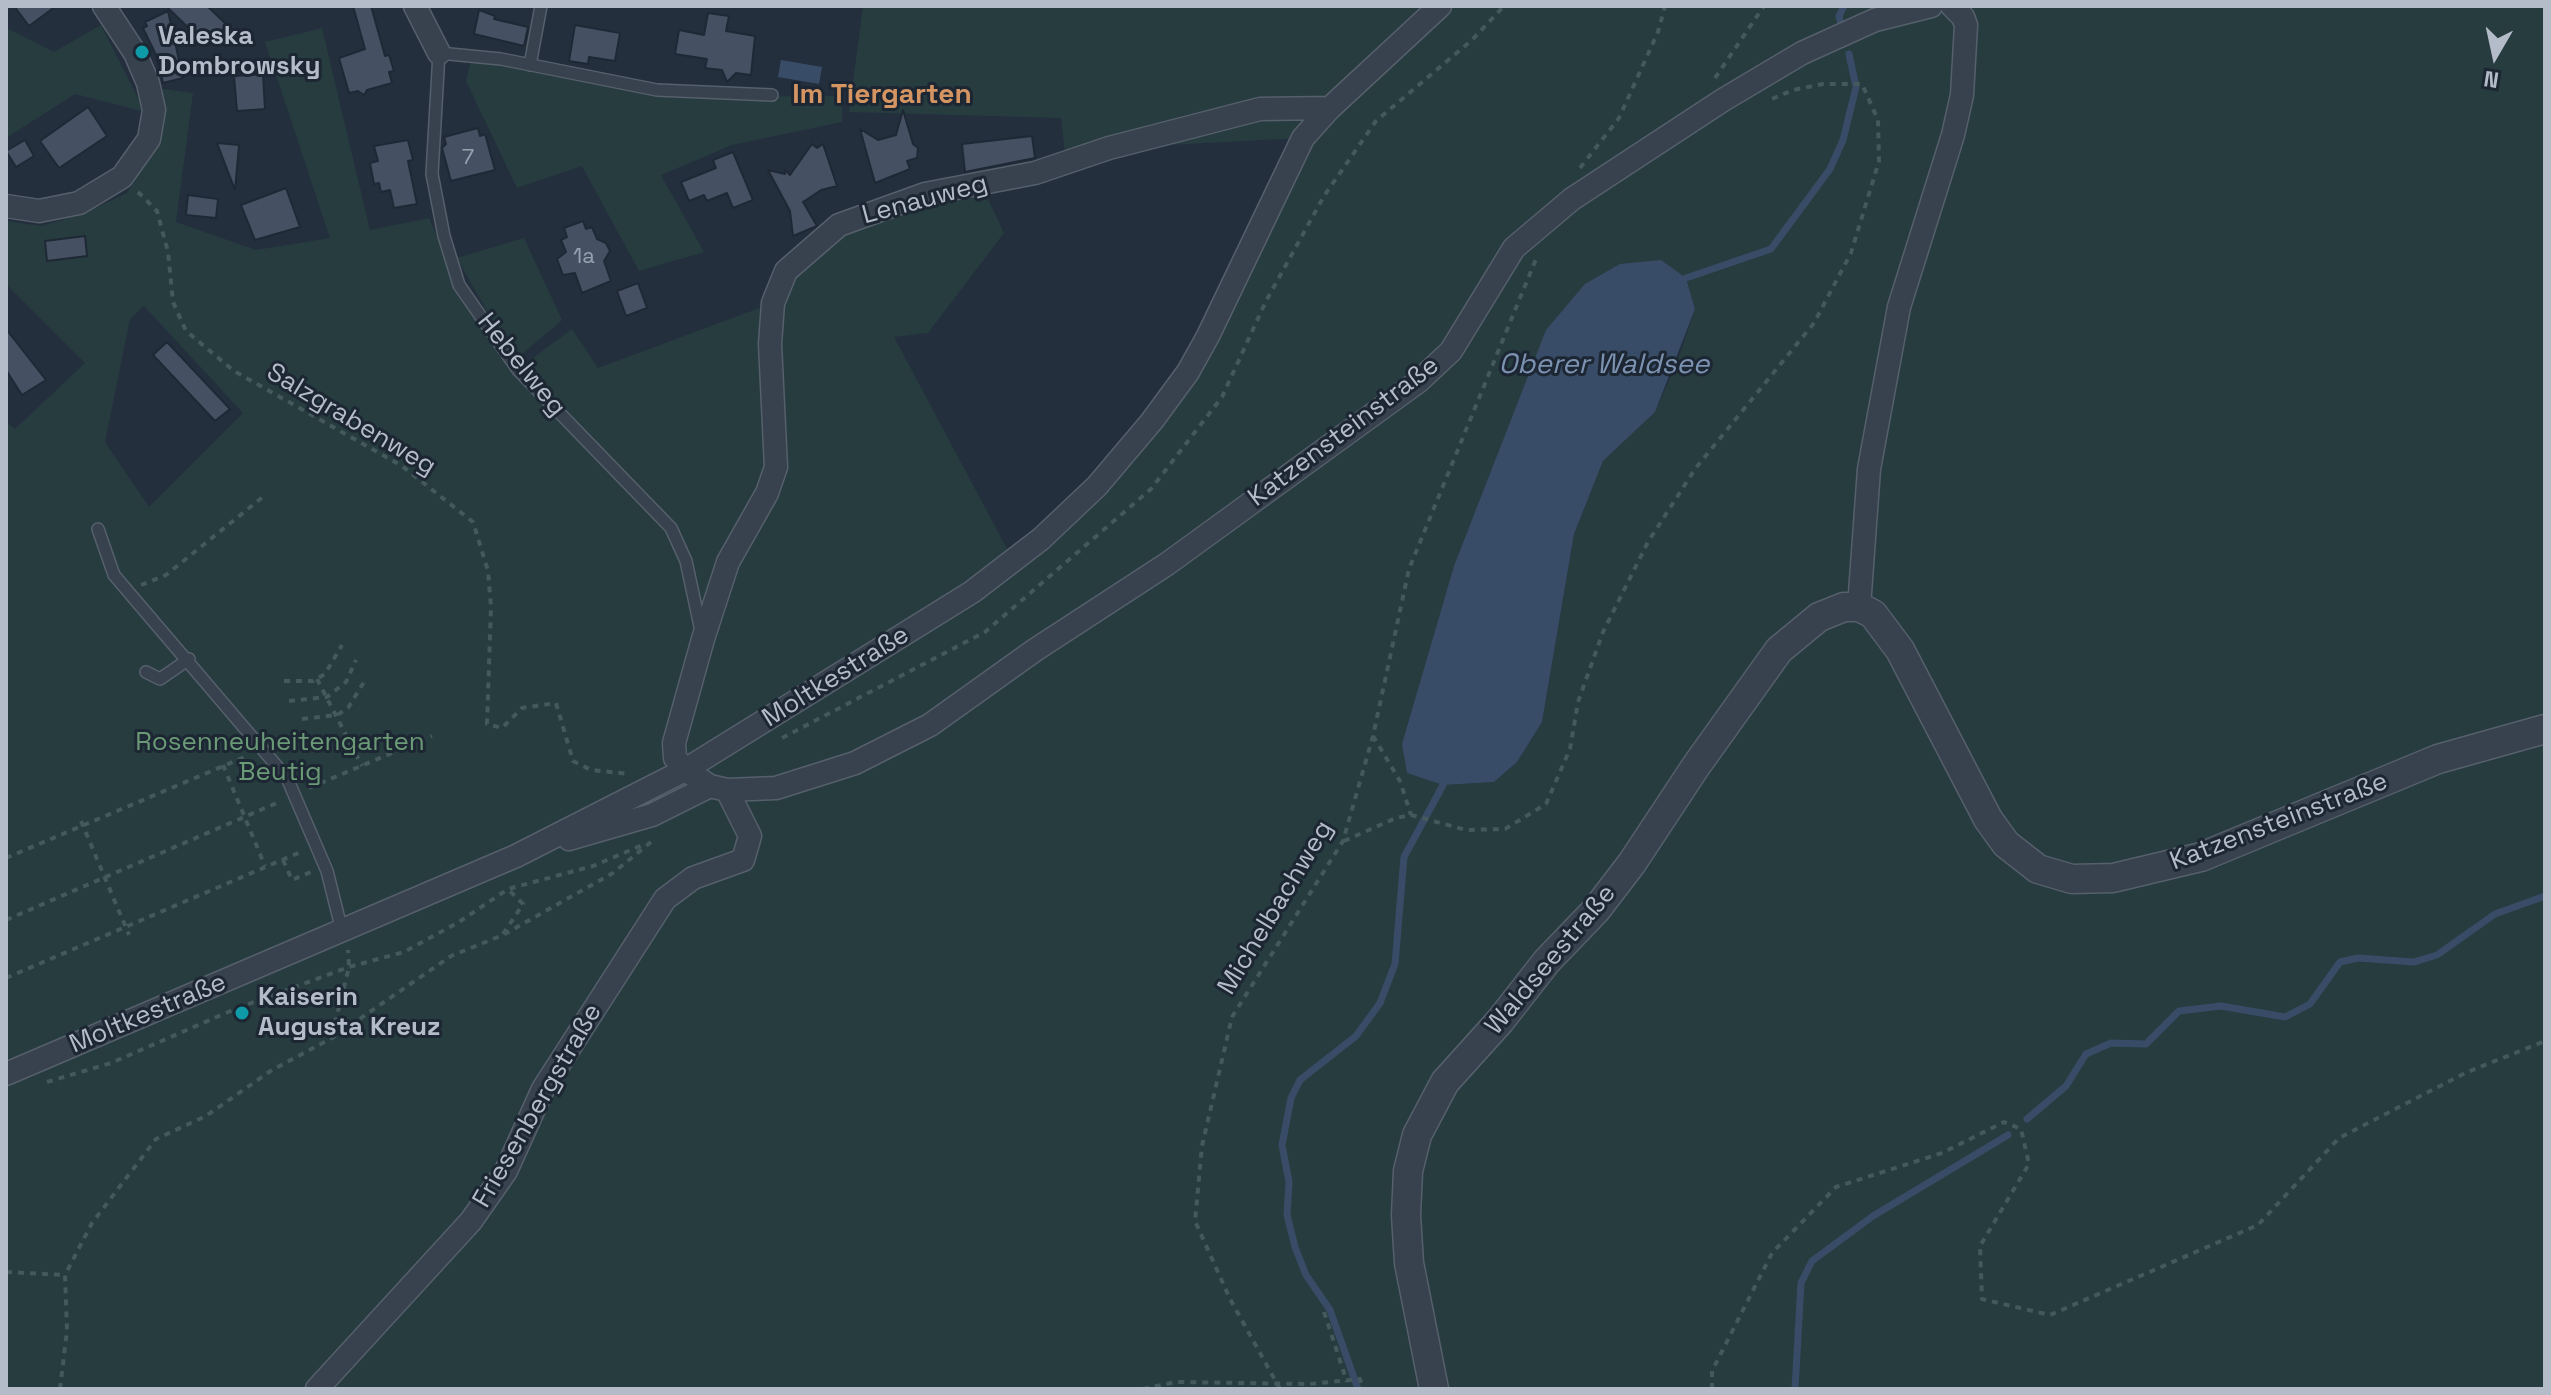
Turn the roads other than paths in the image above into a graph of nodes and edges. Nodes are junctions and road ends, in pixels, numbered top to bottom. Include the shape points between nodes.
1 (104, 6) edge
2 (415, 6) edge
3 (541, 6) edge
4 (1440, 6) edge
5 (1931, 6) edge
6 (1952, 6) edge
7 (439, 53) junction
8 (530, 65) junction
9 (772, 95) dead end
10 (1330, 108) junction
11 (6, 206) edge
12 (98, 529) dead end
13 (728, 562) joint
14 (1859, 607) junction
15 (703, 639) junction
16 (189, 659) junction
17 (146, 672) dead end
18 (2542, 726) edge
19 (685, 770) junction
20 (718, 788) junction
21 (516, 856) junction
22 (345, 940) junction
23 (6, 1074) edge
24 (317, 1389) edge
25 (1434, 1389) edge

1 - 11 street via 148,83 154,110 149,139 122,177 79,203 39,211
2 - 7 street
3 - 8 lane
4 - 10 street, Moltkestraße
5 - 20 street, Katzensteinstraße via 1837,35 1723,100 1562,206 1514,248 1451,351 1419,381 1167,564 930,725 855,763 808,779 776,788
6 - 14 street via 1966,25 1962,95 1899,307 1869,469
7 - 8 lane
7 - 15 lane, Hebelweg via 432,174 459,285 518,370 671,528 686,561
8 - 9 lane via 657,90
10 - 13 street, Lenauweg via 1260,109 1035,173 925,194 839,225 786,271 773,303 776,467
10 - 19 street, Moltkestraße via 1303,138 1188,372 1097,486 1041,539 972,592
12 - 16 lane via 114,575
13 - 15 street, Hebelweg
14 - 18 street, Katzensteinstraße via 1873,614 1900,650 2006,844 2038,869 2072,879 2113,878 2201,857 2438,759
14 - 25 street, Waldseestraße via 1819,617 1779,650 1632,863 1445,1082 1417,1135 1408,1171 1406,1215 1409,1263
15 - 19 street, Hebelweg via 674,743 675,758
16 - 17 lane via 160,679
16 - 22 lane via 296,794
19 - 20 street
19 - 21 street, Moltkestraße
20 - 21 street, Katzensteinstraße via 652,815
20 - 24 street, Friesenbergstraße via 750,836 743,860 693,878 665,899 543,1089 506,1171 471,1221
21 - 22 street, Moltkestraße
22 - 23 street, Moltkestraße

